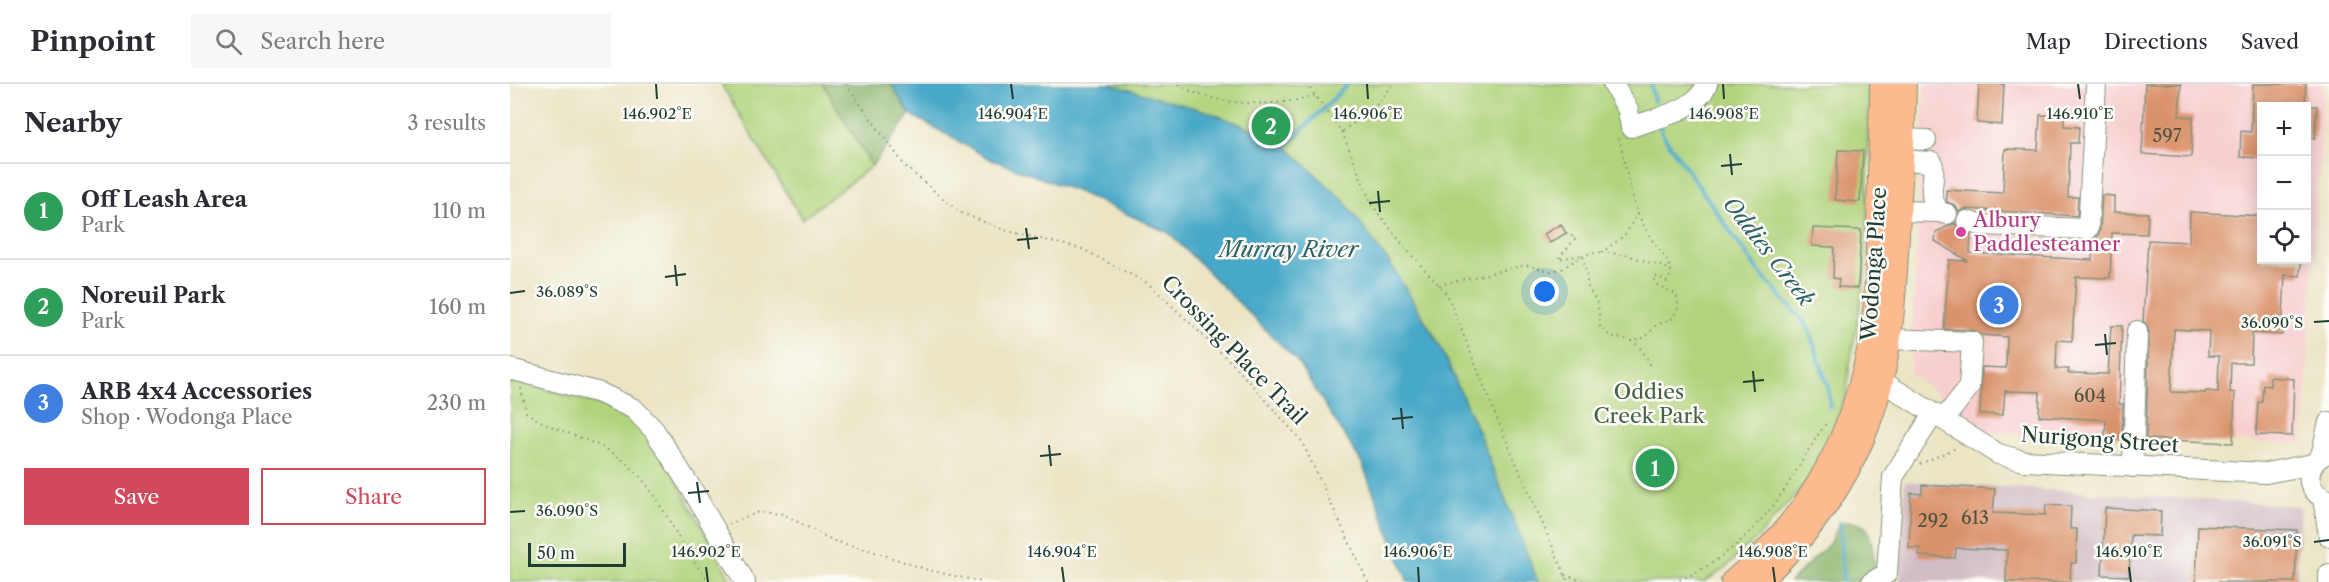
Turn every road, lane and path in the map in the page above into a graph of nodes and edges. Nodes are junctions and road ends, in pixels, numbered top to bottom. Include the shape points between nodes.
1 (846, 84) edge
2 (1179, 84) edge
3 (1306, 84) edge
4 (1394, 84) edge
5 (1612, 84) edge
6 (1707, 84) edge
7 (1882, 84) edge
8 (1904, 84) edge
9 (2096, 84) edge
10 (1315, 95) junction
11 (1342, 132) junction
12 (1619, 138) dead end
13 (1910, 147) junction
14 (1899, 212) junction
15 (1638, 213) junction
16 (1967, 221) dead end
17 (1566, 233) dead end
18 (1602, 252) junction
19 (1582, 255) junction
20 (1672, 270) junction
21 (1438, 285) junction
22 (2137, 332) dead end
23 (1888, 339) junction
24 (1632, 341) junction
25 (1652, 368) dead end
26 (516, 371) edge
27 (1880, 380) junction
28 (1833, 415) dead end
29 (1939, 416) junction
30 (2329, 422) edge
31 (1976, 439) junction
32 (2321, 458) edge
33 (2133, 467) junction
34 (2266, 473) junction
35 (1893, 477) junction
36 (2321, 496) edge
37 (716, 531) junction
38 (2329, 536) edge
39 (2329, 574) edge
40 (1565, 575) junction
41 (1880, 577) edge
42 (710, 582) edge
43 (745, 582) edge
44 (982, 582) edge
45 (1368, 582) edge
46 (1568, 582) edge
47 (1587, 582) edge
48 (1674, 582) edge
49 (1733, 582) edge
50 (1757, 582) edge
51 (2329, 582) edge

1 - 45 path, Crossing Place Trail via 906,166 959,212 1004,230 1082,249 1149,284 1233,364 1301,440
2 - 10 path via 1196,94 1234,101 1283,103
3 - 10 path
4 - 11 path via 1377,104
5 - 6 street via 1628,110 1631,127 1694,103
7 - 49 main road, Wodonga Place via 1876,293 1873,329 1858,394 1832,463 1808,501 1770,547
8 - 13 main road, Wodonga Place
9 - 16 street via 2088,229 1980,225
10 - 11 path
11 - 21 path via 1372,205
12 - 15 path
13 - 14 main road, Wodonga Place
13 - 14 street via 1932,162 1930,195 1943,213
14 - 23 main road, Wodonga Place
15 - 18 path via 1625,235
15 - 20 path
17 - 19 path via 1576,238 1558,260
18 - 19 path
18 - 20 path via 1635,257
19 - 21 path via 1562,269 1550,271 1526,265
19 - 24 path via 1588,287 1598,304 1600,328 1611,337
20 - 24 path via 1667,282 1658,276 1653,278 1657,285 1676,294 1679,306 1673,318 1655,326 1646,337
21 - 40 path via 1447,294
22 - 33 street
23 - 27 main road, Wodonga Place
23 - 29 street via 1972,342 1969,387
24 - 25 path
26 - 37 street via 600,393 634,410 654,430
26 - 42 path via 526,412 618,457 640,477
27 - 29 street, Nurigong Street
27 - 50 main road, Wodonga Place via 1862,440 1839,484 1805,533
28 - 48 path via 1762,518 1729,551 1697,573
29 - 31 street, Nurigong Street
29 - 35 street
30 - 32 street
31 - 33 street, Nurigong Street via 1998,454 2024,461
31 - 35 path
32 - 34 street, Nurigong Street
32 - 36 street via 2309,476
33 - 34 street, Nurigong Street
34 - 36 street, Nurigong Street
35 - 41 street
36 - 38 street
37 - 43 street
37 - 44 path via 759,512 783,514 834,541
39 - 51 street
40 - 46 path
40 - 47 path

